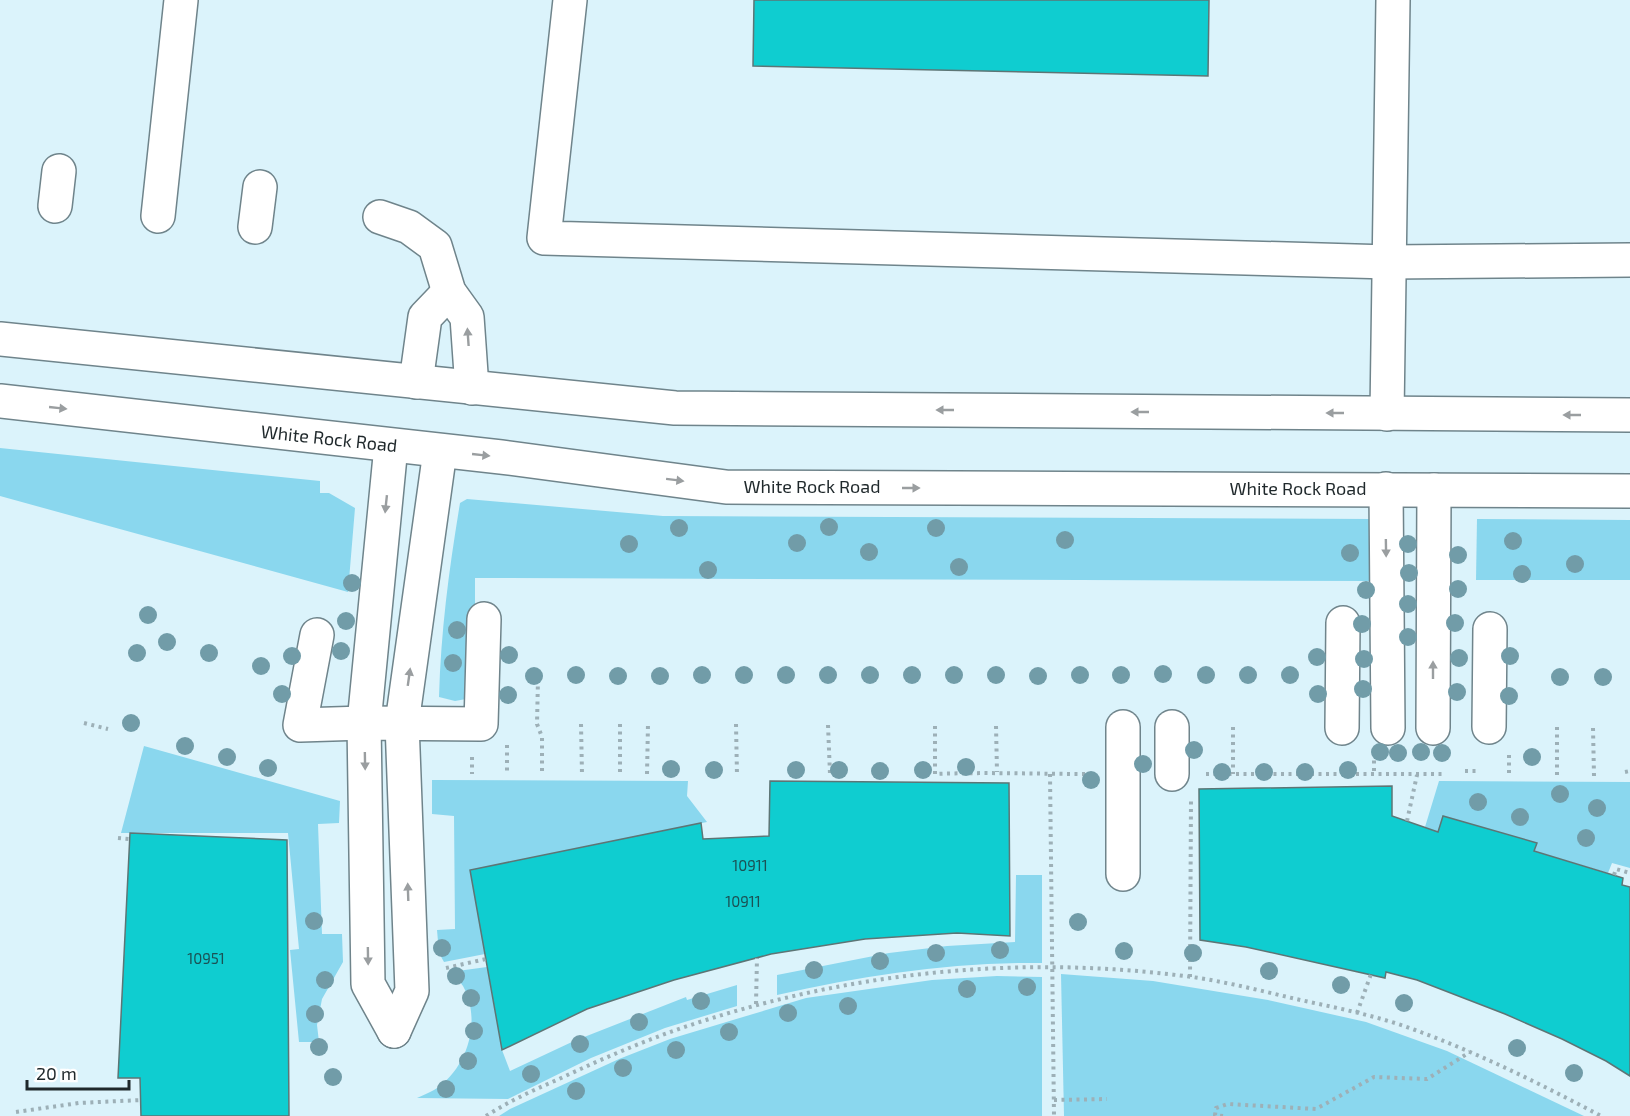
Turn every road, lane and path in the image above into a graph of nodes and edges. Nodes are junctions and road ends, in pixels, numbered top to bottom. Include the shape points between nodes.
1 (181, 0) edge
2 (570, 0) edge
3 (1393, 0) edge
4 (59, 171) dead end
5 (260, 187) dead end
6 (55, 206) dead end
7 (158, 216) dead end
8 (380, 217) dead end
9 (255, 227) dead end
10 (1630, 260) edge
11 (1389, 262) junction
12 (449, 292) junction
13 (0, 339) edge
14 (416, 382) junction
15 (472, 388) junction
16 (0, 401) edge
17 (1387, 414) junction
18 (1630, 415) edge
19 (391, 446) junction
20 (440, 451) junction
21 (1386, 489) junction
22 (1434, 490) junction
23 (1630, 491) edge
24 (484, 619) dead end
25 (1343, 623) dead end
26 (1490, 629) dead end
27 (317, 635) dead end
28 (538, 679) dead end
29 (84, 723) dead end
30 (364, 723) junction
31 (402, 723) junction
32 (581, 724) dead end
33 (620, 724) dead end
34 (648, 724) dead end
35 (736, 724) dead end
36 (828, 725) dead end
37 (935, 726) dead end
38 (996, 726) dead end
39 (1123, 727) dead end
40 (1172, 727) dead end
41 (1233, 727) dead end
42 (1490, 727) dead end
43 (1342, 728) dead end
44 (1389, 728) dead end
45 (1433, 728) dead end
46 (1557, 728) dead end
47 (1593, 728) dead end
48 (108, 729) dead end
49 (1235, 771) junction
50 (1465, 771) dead end
51 (1478, 771) dead end
52 (1504, 771) dead end
53 (1513, 771) dead end
54 (997, 772) junction
55 (1557, 772) dead end
56 (1594, 772) dead end
57 (542, 774) dead end
58 (582, 774) dead end
59 (621, 774) dead end
60 (647, 774) dead end
61 (737, 774) dead end
62 (830, 774) dead end
63 (1050, 774) junction
64 (1123, 774) junction
65 (1182, 774) junction
66 (1446, 774) dead end
67 (1417, 775) junction
68 (1407, 821) dead end
69 (118, 838) dead end
70 (129, 839) dead end
71 (1630, 873) edge
72 (1123, 874) dead end
73 (1614, 875) dead end
74 (757, 958) dead end
75 (486, 959) dead end
76 (1051, 967) junction
77 (443, 969) dead end
78 (1371, 974) dead end
79 (1190, 977) junction
80 (756, 1004) junction
81 (1357, 1013) junction
82 (1470, 1052) junction
83 (1107, 1099) dead end
84 (141, 1100) dead end
85 (1054, 1100) junction
86 (16, 1112) dead end
87 (486, 1116) edge
88 (1054, 1116) edge
89 (1222, 1116) edge
90 (1601, 1116) edge

1 - 7 main road
2 - 11 main road via 544,238
3 - 11 main road
4 - 6 main road
5 - 9 main road
8 - 12 main road via 410,227 435,246
10 - 11 main road
11 - 17 main road
12 - 14 main road via 425,317
15 -> 12 main road via 467,317
13 - 14 main road
14 - 15 main road
17 -> 15 main road via 675,408
16 -> 19 main road, White Rock Road
18 -> 17 main road
19 - 20 main road, White Rock Road
19 -> 30 main road
20 -> 21 main road, White Rock Road via 726,487
31 -> 20 main road
21 - 22 main road, White Rock Road
21 -> 44 main road
22 - 23 main road, White Rock Road
45 -> 22 main road
24 - 31 main road via 481,724
25 - 43 main road
26 - 42 main road
27 - 30 main road via 300,725
28 - 57 path
29 - 48 path
30 - 31 main road
30 -> 31 main road via 368,984 394,1031 412,991
32 - 58 path
33 - 59 path
34 - 60 path
35 - 61 path
36 - 62 path
37 - 54 path via 935,774
38 - 54 path
39 - 64 main road
40 - 65 main road
41 - 49 path
46 - 55 path
47 - 56 path
49 - 65 path
49 - 67 path
50 - 51 path
52 - 53 path
54 - 63 path
63 - 64 path
63 - 76 path
64 - 72 main road
65 - 79 path
66 - 67 path
67 - 68 path
69 - 70 path
71 - 73 path via 1616,869
74 - 80 path
75 - 77 path
76 - 79 path via 1101,967
76 - 80 path via 918,973
76 - 85 path
78 - 81 path
79 - 81 path
80 - 87 path via 624,1049
81 - 82 path via 1401,1025
82 - 89 path via 1427,1078 1374,1077 1316,1108 1228,1104 1216,1108 1215,1115
82 - 90 path
83 - 85 path
84 - 86 path
85 - 88 path

